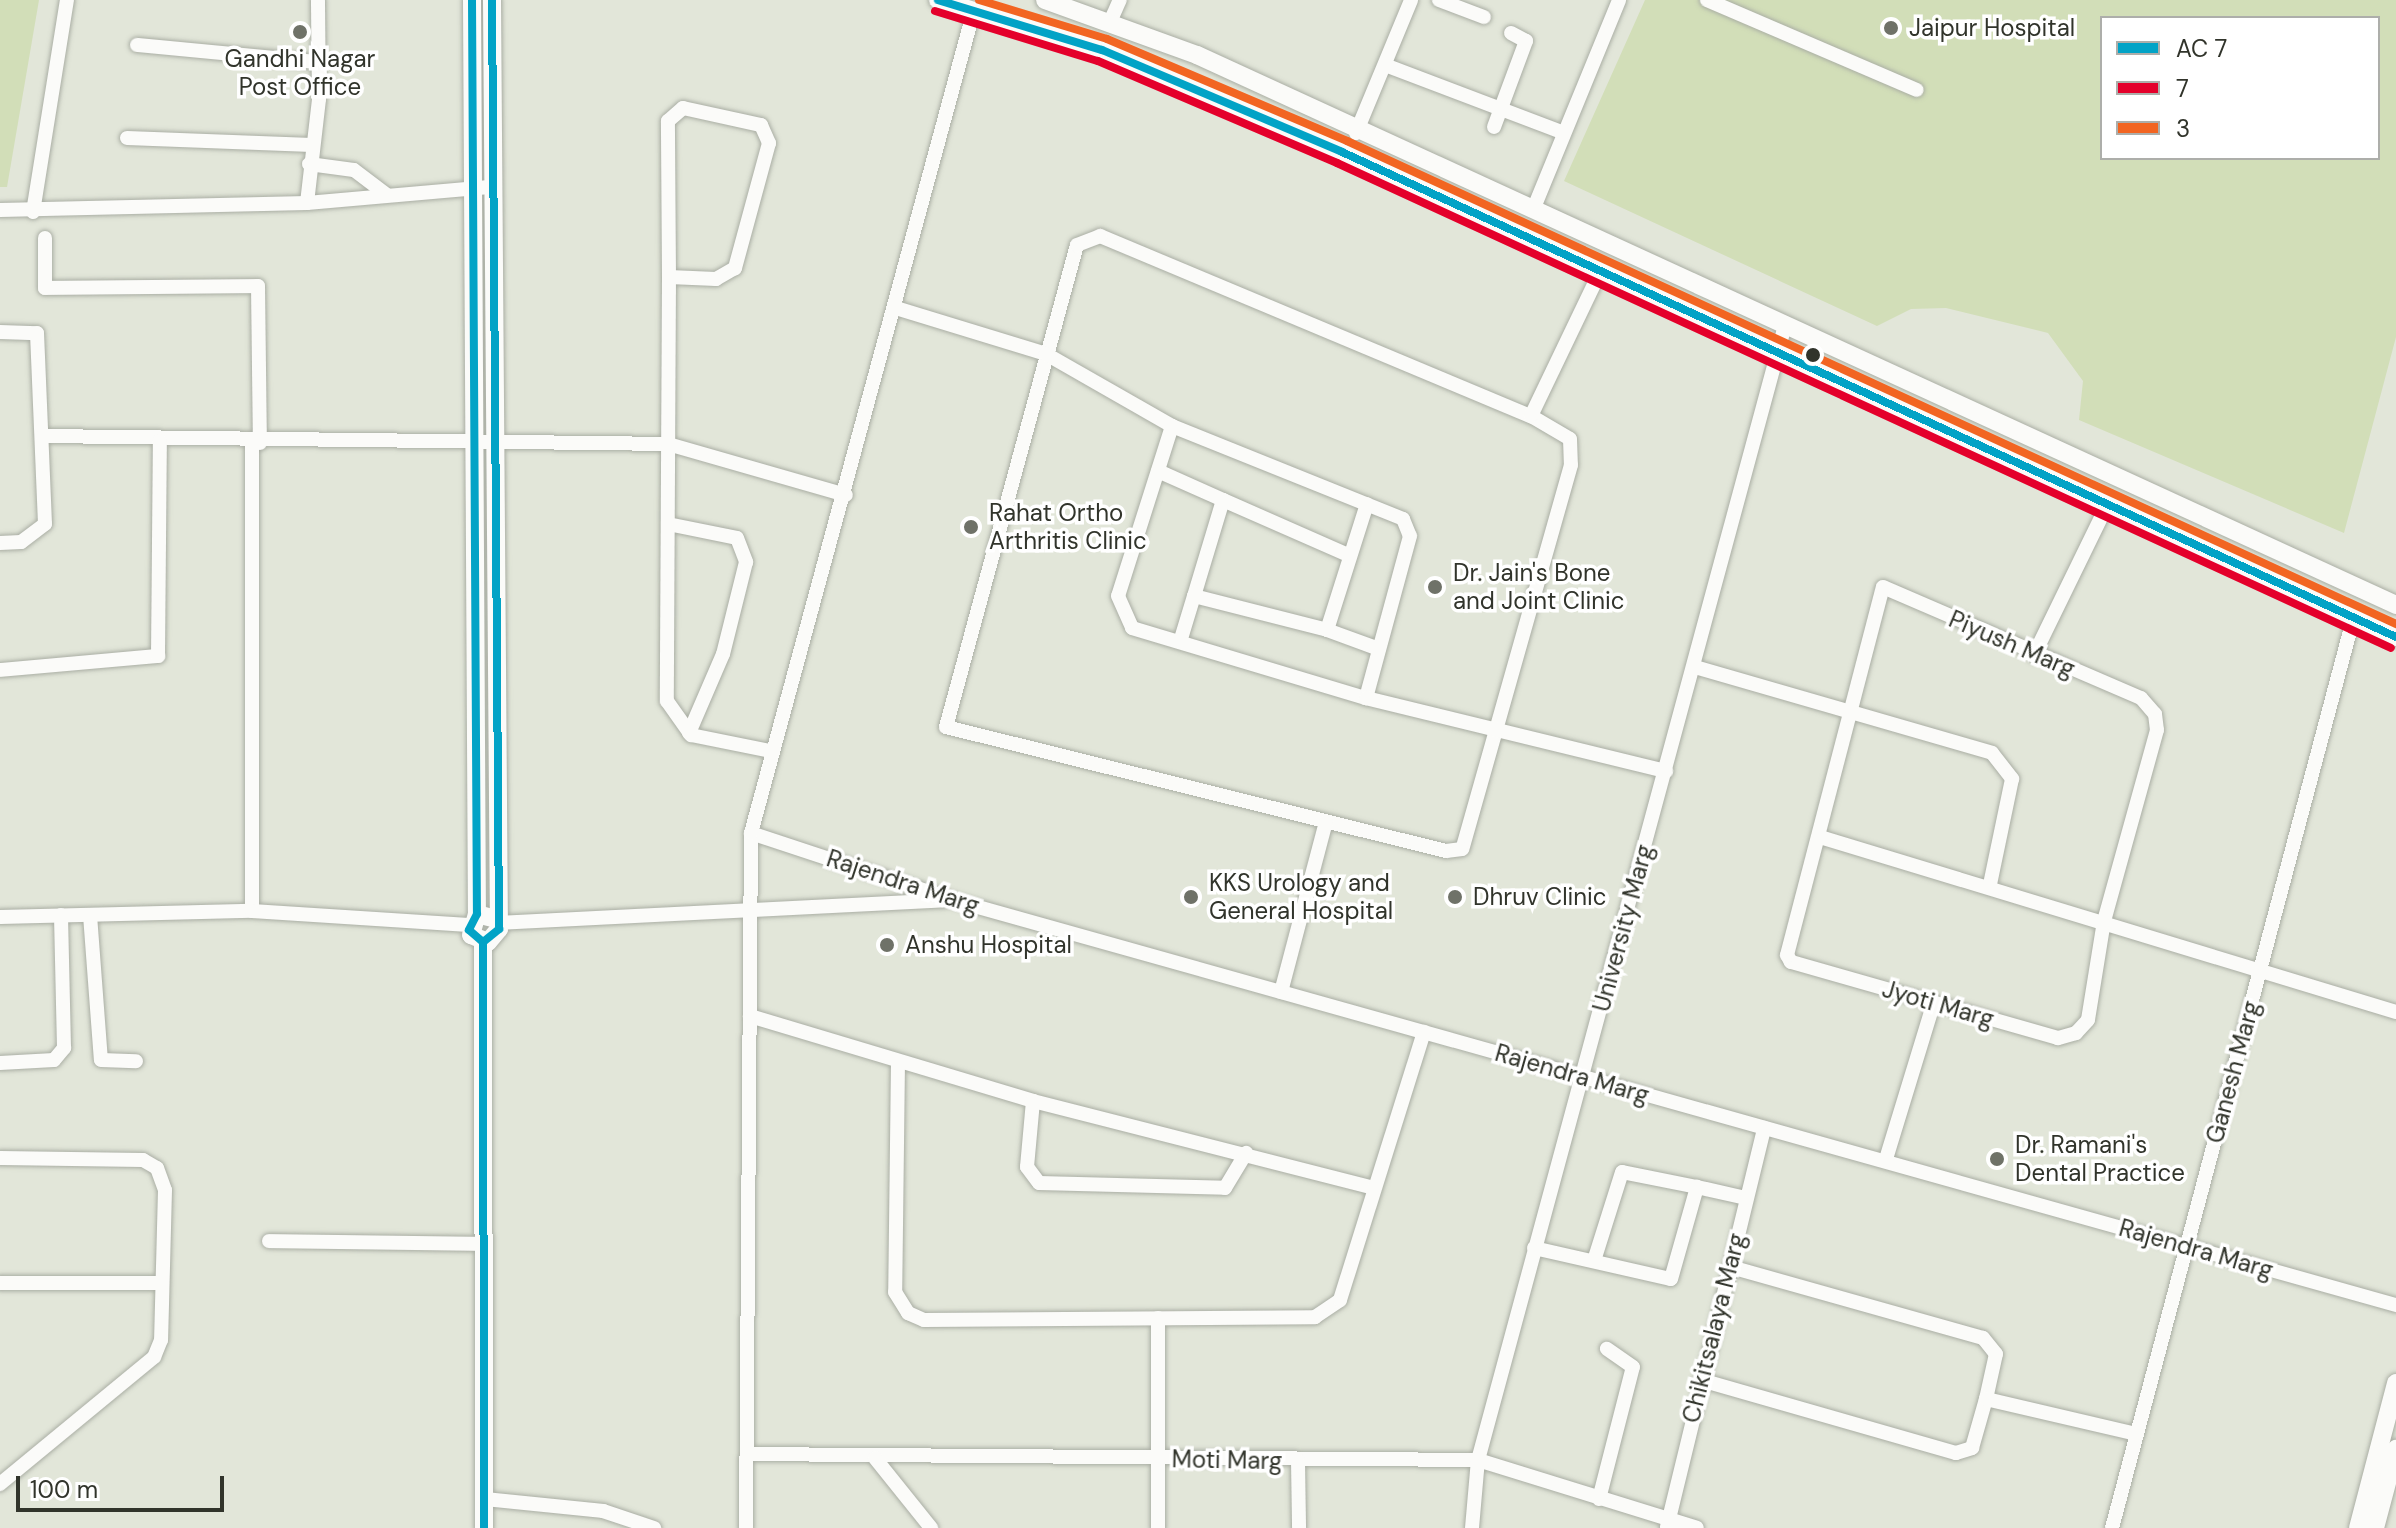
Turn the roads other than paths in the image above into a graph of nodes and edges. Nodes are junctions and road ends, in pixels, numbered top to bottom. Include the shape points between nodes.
1 (67, 0) edge
2 (318, 0) edge
3 (470, 0) edge
4 (492, 0) edge
5 (938, 0) edge
6 (1045, 0) edge
7 (1120, 0) edge
8 (1439, 0) edge
9 (1619, 0) edge
10 (1707, 0) edge
11 (1407, 1) edge
12 (974, 10) junction
13 (1484, 17) dead end
14 (1110, 22) junction
15 (1511, 33) dead end
16 (137, 45) dead end
17 (317, 62) junction
18 (1385, 65) junction
19 (1917, 90) dead end
20 (1501, 109) junction
21 (1494, 127) dead end
22 (1356, 133) junction
23 (1564, 133) junction
24 (127, 138) dead end
25 (312, 145) junction
26 (309, 164) junction
27 (480, 188) junction
28 (387, 195) junction
29 (307, 203) junction
30 (0, 210) edge
31 (1533, 210) junction
32 (33, 212) junction
33 (45, 238) dead end
34 (1600, 272) junction
35 (669, 277) junction
36 (896, 308) junction
37 (1784, 329) junction
38 (0, 332) edge
39 (1046, 354) junction
40 (1776, 356) junction
41 (1531, 416) junction
42 (1172, 426) junction
43 (43, 436) junction
44 (160, 441) junction
45 (469, 441) junction
46 (491, 442) junction
47 (256, 443) junction
48 (668, 444) junction
49 (1158, 471) junction
50 (846, 495) junction
51 (1223, 500) junction
52 (1367, 504) junction
53 (2107, 505) junction
54 (668, 524) junction
55 (0, 543) edge
56 (1348, 555) junction
57 (1194, 596) junction
58 (2396, 605) edge
59 (2354, 616) junction
60 (1327, 630) junction
61 (2396, 637) edge
62 (1180, 642) junction
63 (1379, 649) junction
64 (2034, 655) junction
65 (1695, 667) junction
66 (0, 670) edge
67 (1366, 698) junction
68 (1851, 712) junction
69 (1495, 727) junction
70 (689, 733) junction
71 (770, 751) junction
72 (1666, 771) junction
73 (1326, 822) junction
74 (751, 833) junction
75 (1820, 837) junction
76 (1990, 884) junction
77 (953, 900) junction
78 (746, 908) junction
79 (252, 911) junction
80 (61, 915) junction
81 (90, 915) junction
82 (0, 917) edge
83 (473, 920) junction
84 (497, 921) junction
85 (2104, 921) junction
86 (483, 942) junction
87 (2258, 973) junction
88 (1281, 992) junction
89 (1934, 1002) junction
90 (2396, 1012) edge
91 (750, 1016) junction
92 (1424, 1032) junction
93 (136, 1061) dead end
94 (898, 1062) junction
95 (0, 1063) edge
96 (1582, 1076) junction
97 (1033, 1101) junction
98 (1764, 1128) junction
99 (1246, 1153) junction
100 (0, 1158) edge
101 (1886, 1159) junction
102 (1697, 1187) junction
103 (1374, 1188) junction
104 (1746, 1198) junction
105 (269, 1241) dead end
106 (484, 1244) junction
107 (2187, 1247) junction
108 (1534, 1248) junction
109 (1594, 1261) junction
110 (1731, 1267) junction
111 (0, 1283) edge
112 (162, 1283) junction
113 (2396, 1305) edge
114 (1158, 1318) junction
115 (1607, 1349) dead end
116 (1701, 1380) junction
117 (2396, 1383) edge
118 (1986, 1399) junction
119 (2136, 1434) junction
120 (2396, 1449) edge
121 (747, 1454) junction
122 (875, 1458) junction
123 (1158, 1458) junction
124 (1478, 1460) junction
125 (1298, 1461) junction
126 (0, 1484) edge
127 (485, 1499) junction
128 (1599, 1499) junction
129 (1667, 1524) edge
130 (484, 1528) edge
131 (654, 1528) edge
132 (746, 1528) edge
133 (931, 1528) edge
134 (1158, 1528) edge
135 (1299, 1528) edge
136 (1472, 1528) edge
137 (1697, 1528) edge
138 (2112, 1528) edge
139 (2358, 1528) edge
140 (2375, 1528) edge

1 - 32 street
2 - 17 street
3 - 27 main road
4 - 27 main road
5 - 12 main road
6 - 14 main road
7 - 14 street
8 - 13 street
9 - 23 street
10 - 19 street
11 - 18 street
12 - 34 main road via 1133,64 1481,213
12 - 36 street
14 - 22 main road
15 - 20 street via 1526,41
16 - 17 street
17 - 25 street
18 - 20 street
18 - 22 street
20 - 21 street
20 - 23 street
22 - 31 main road
23 - 31 street
24 - 25 street
25 - 26 street
26 - 28 street via 354,170
26 - 29 street
27 - 28 street
27 - 45 main road
27 - 46 main road
28 - 29 street
29 - 32 street
30 - 32 street
31 - 37 main road
33 - 47 street via 45,288 258,286
34 - 40 main road
34 - 41 street
35 - 35 street via 716,279 735,268 769,143 761,125 683,108 668,121
35 - 48 street
36 - 39 street
36 - 50 street
37 - 40 street, University Marg
37 - 58 main road
38 - 43 street via 37,333
39 - 41 street via 1077,245 1100,236
39 - 42 street
39 - 73 street via 946,727
40 - 53 main road
40 - 65 street, University Marg
41 - 69 street via 1565,433 1571,465
42 - 49 street
42 - 52 street
43 - 44 street
43 - 55 street via 45,524 21,542
44 - 47 street
44 - 66 street via 158,656
45 - 46 street
45 - 47 street
45 - 83 main road
46 - 48 street
46 - 84 main road
47 - 79 street
48 - 50 street
48 - 54 street
49 - 51 street
49 - 62 street via 1118,596 1132,628
50 - 71 street
51 - 56 street
51 - 57 street
52 - 56 street
52 - 63 street via 1403,519 1410,536
53 - 59 main road
53 - 64 street
54 - 70 street via 667,701
54 - 70 street via 737,538 746,562 723,654
56 - 60 street
57 - 60 street
57 - 62 street
59 - 61 main road
59 - 87 street, Ganesh Marg
60 - 63 street
62 - 67 street
63 - 67 street
64 - 68 street, Piyush Marg via 1883,587
64 - 85 street, Piyush Marg via 2141,698 2157,730
65 - 68 street
65 - 72 street, University Marg
67 - 69 street
68 - 75 street
68 - 76 street via 1992,753 2006,767 2012,779
69 - 72 street
69 - 73 street via 1462,849
70 - 71 street
71 - 74 street
72 - 96 street, University Marg
73 - 88 street
74 - 77 street, Rajendra Marg
74 - 78 street
75 - 76 street
75 - 89 street, Jyoti Marg via 1787,955 1791,962
76 - 85 street
77 - 78 street
77 - 88 street, Rajendra Marg
78 - 84 street
78 - 91 street
79 - 81 street
79 - 83 street
80 - 81 street
80 - 82 street
80 - 95 street via 64,1048 54,1060
81 - 93 street via 101,1060
83 - 84 main road
83 - 86 main road
84 - 86 main road via 497,934
85 - 87 street
85 - 89 street, Jyoti Marg via 2088,1020 2058,1038
86 - 106 main road
87 - 90 street
87 - 107 street, Ganesh Marg
88 - 92 street, Rajendra Marg
89 - 101 street
91 - 94 street
91 - 121 street
92 - 96 street, Rajendra Marg
92 - 103 street
94 - 97 street
94 - 114 street via 895,1292 908,1313 924,1320
96 - 98 street, Rajendra Marg
96 - 108 street, University Marg
97 - 99 street
97 - 99 street via 1027,1167 1039,1183 1225,1188
98 - 101 street, Rajendra Marg
98 - 104 street, Chikitsalaya Marg
99 - 103 street
100 - 112 street via 106,1156 157,1168 165,1190
101 - 107 street, Rajendra Marg
102 - 104 street
102 - 109 street via 1622,1172
102 - 109 street via 1671,1279
103 - 114 street via 1332,1312
104 - 110 street, Chikitsalaya Marg
105 - 106 street
106 - 127 main road
107 - 113 street, Rajendra Marg
107 - 119 street, Ganesh Marg
108 - 109 street
108 - 124 street, University Marg
110 - 116 street, Chikitsalaya Marg
110 - 118 street via 1983,1338 1996,1354
111 - 112 street
112 - 126 street via 161,1340 154,1357
114 - 123 street
115 - 128 street via 1633,1367
116 - 118 street via 1956,1453 1972,1448
116 - 129 street, Chikitsalaya Marg
117 - 139 main road
118 - 119 street
119 - 138 street, Ganesh Marg
120 - 140 main road
121 - 122 street, Moti Marg
121 - 132 street
122 - 123 street, Moti Marg
122 - 133 street
123 - 125 street, Moti Marg
123 - 134 street
124 - 125 street, Moti Marg
124 - 128 street, Moti Marg
124 - 136 street, University Marg
125 - 135 street
127 - 130 main road
127 - 131 street via 603,1511
128 - 129 street, Moti Marg
129 - 137 street, Moti Marg

